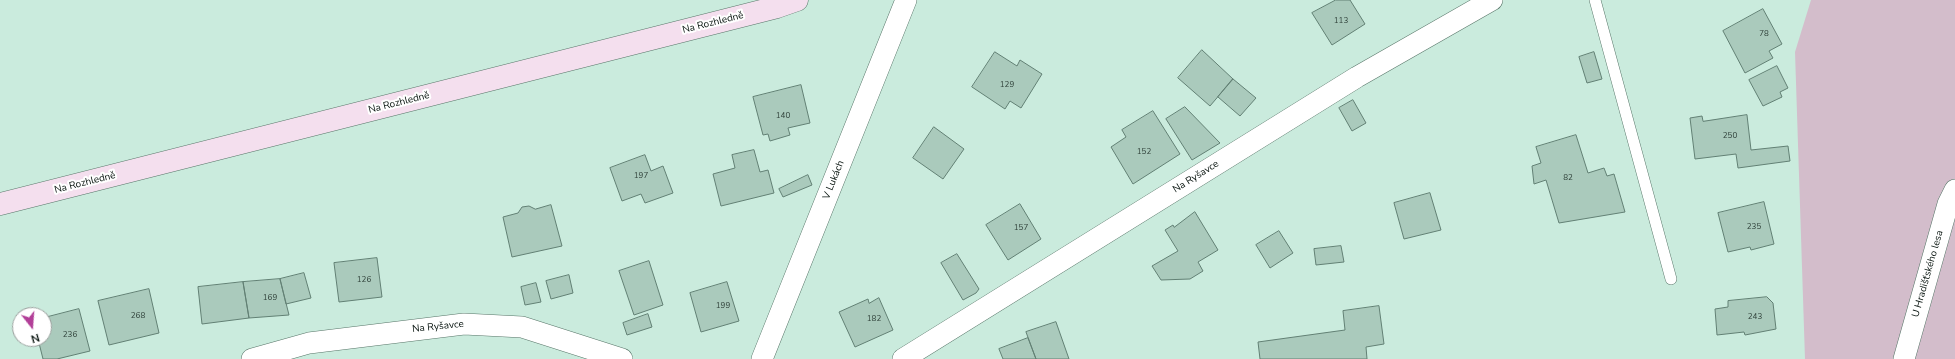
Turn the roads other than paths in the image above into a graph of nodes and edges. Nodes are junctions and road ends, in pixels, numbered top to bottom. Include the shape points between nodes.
1 (797, 0) edge
2 (906, 0) edge
3 (1492, 0) edge
4 (1595, 0) edge
5 (1955, 190) edge
6 (0, 204) edge
7 (1671, 279) dead end
8 (252, 359) edge
9 (622, 359) edge
10 (762, 359) edge
11 (902, 359) edge
12 (1904, 359) edge

1 - 6 street, Na Rozhledně via 747,15
2 - 10 street, V Lukách
3 - 11 street, Na Ryšavce via 1350,81
4 - 7 lane
5 - 12 street, U Hradišťského lesa via 1948,204
8 - 9 street, Na Ryšavce via 309,342 464,324 522,327

